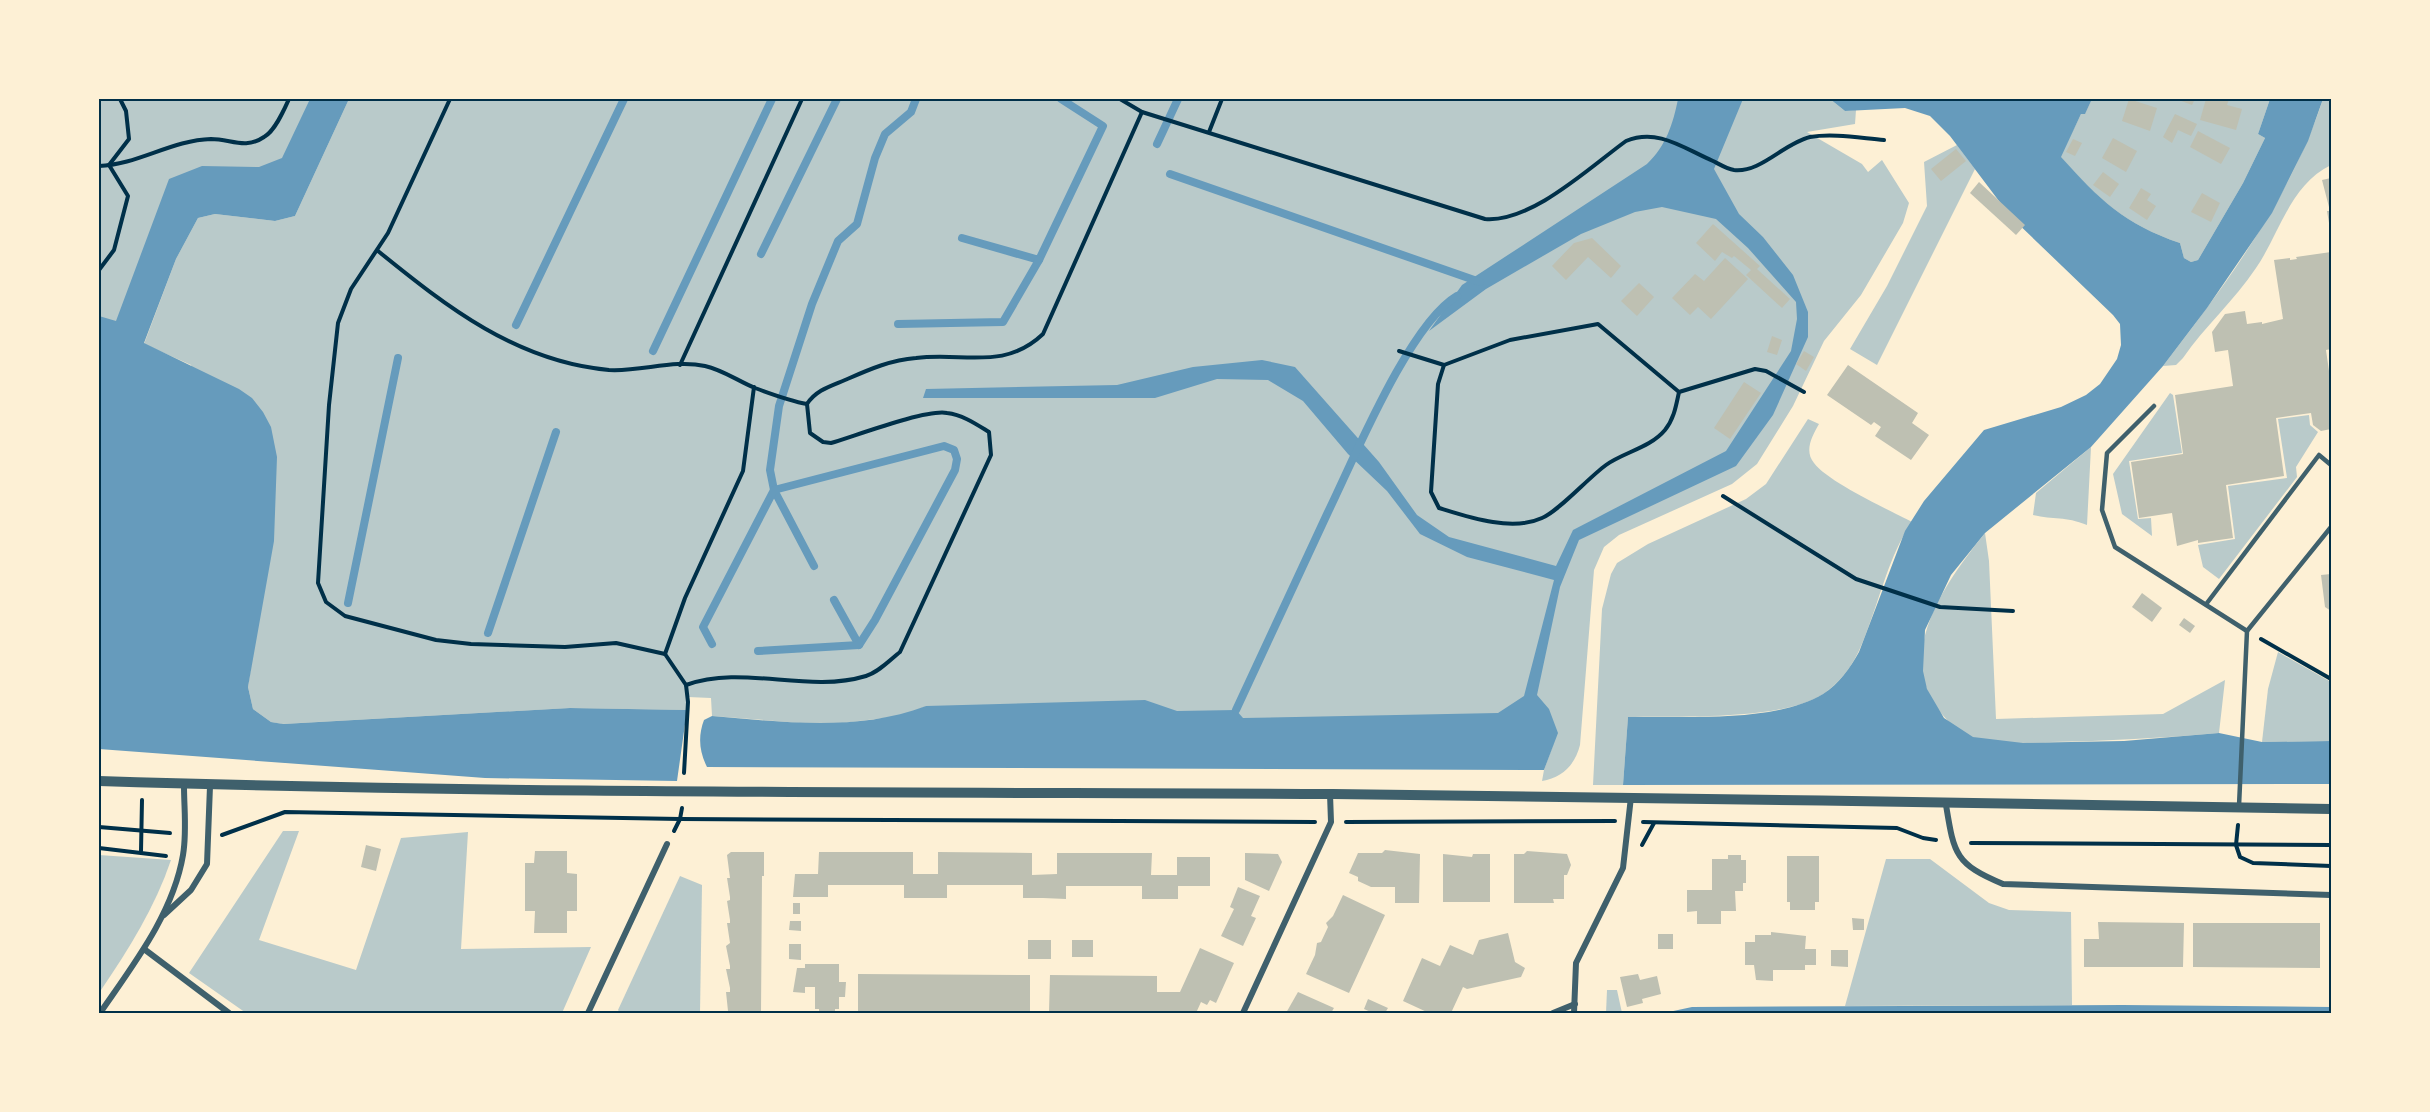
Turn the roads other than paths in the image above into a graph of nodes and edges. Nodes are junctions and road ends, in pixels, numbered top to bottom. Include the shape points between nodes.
1 (2154, 406) dead end
2 (2331, 465) edge
3 (2331, 527) edge
4 (2207, 603) junction
5 (2247, 631) junction
6 (99, 781) edge
7 (184, 786) junction
8 (210, 786) junction
9 (1330, 794) junction
10 (1630, 797) junction
11 (1946, 805) junction
12 (2239, 808) junction
13 (2331, 809) edge
14 (667, 844) dead end
15 (2331, 895) edge
16 (161, 918) junction
17 (144, 950) junction
18 (1575, 1004) junction
19 (100, 1013) edge
20 (229, 1013) edge
21 (588, 1013) edge
22 (1243, 1013) edge
23 (1553, 1013) edge
24 (1574, 1013) edge

1 - 4 lane via 2107,453 2102,510 2115,546
2 - 4 lane via 2319,455
3 - 5 lane
4 - 5 lane
5 - 12 lane
6 - 7 street
7 - 8 street
7 - 16 street via 184,835 178,876
8 - 9 street via 683,793
8 - 16 street via 207,864 201,878
9 - 10 street
9 - 22 street via 1331,822
10 - 11 street
10 - 18 street via 1623,868 1576,963
11 - 12 street
11 - 15 street via 1952,843 1963,862 1974,872 2003,884
12 - 13 street
14 - 21 street
16 - 17 street
17 - 19 street
17 - 20 street
18 - 23 street
18 - 24 street

